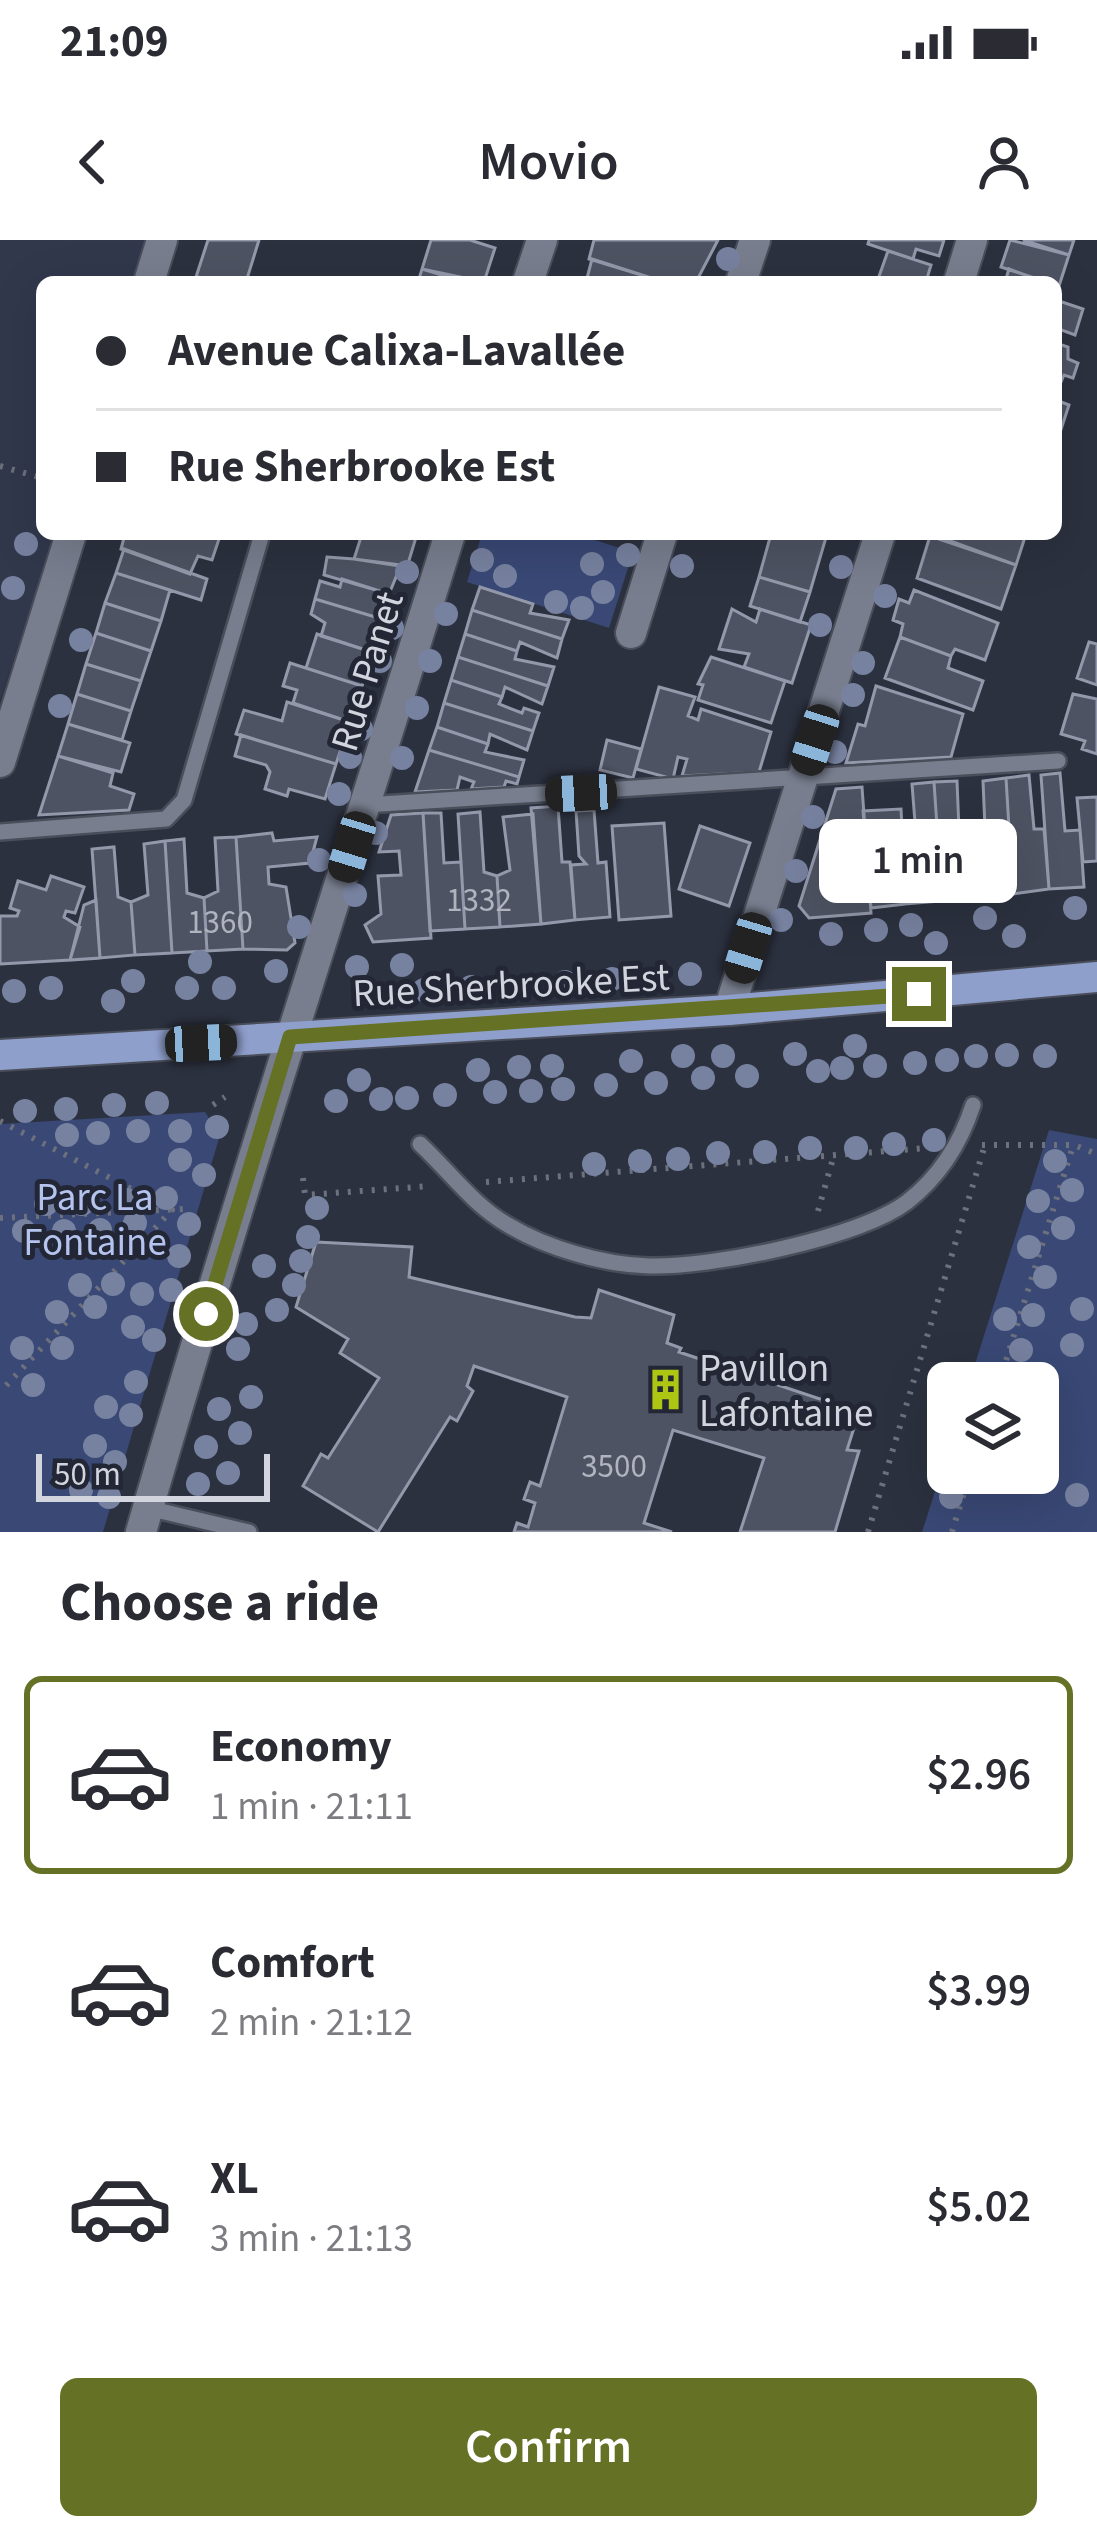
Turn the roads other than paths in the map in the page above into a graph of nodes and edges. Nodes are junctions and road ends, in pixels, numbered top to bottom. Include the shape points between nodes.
1 (162, 240) edge
2 (542, 240) edge
3 (754, 240) edge
4 (972, 240) edge
5 (151, 276) edge
6 (530, 276) edge
7 (743, 276) edge
8 (961, 276) edge
9 (69, 540) edge
10 (260, 540) edge
11 (448, 540) edge
12 (660, 540) edge
13 (878, 540) edge
14 (632, 633) dead end
15 (0, 760) edge
16 (1058, 761) dead end
17 (802, 781) junction
18 (365, 806) junction
19 (0, 832) edge
20 (1097, 977) edge
21 (1062, 981) junction
22 (1097, 994) edge
23 (729, 1010) junction
24 (290, 1037) junction
25 (0, 1055) edge
26 (974, 1105) dead end
27 (420, 1144) dead end
28 (145, 1520) edge
29 (249, 1532) edge

1 - 5 street
2 - 6 street
3 - 7 street
4 - 8 street
9 - 15 street
10 - 19 lane via 184,800 166,819
11 - 18 street, Rue Panet
12 - 14 street
13 - 17 street
16 - 17 lane
17 - 18 lane
17 - 23 street
18 - 24 street, Rue Panet
20 - 21 main road, Rue Sherbrooke Est
21 - 22 street
21 - 23 main road, Rue Sherbrooke Est
23 - 24 main road, Rue Sherbrooke Est
24 - 25 main road, Rue Sherbrooke Est
24 - 28 street, Rue Panet
26 - 27 lane via 924,1187 892,1212 794,1245 647,1267 578,1253 509,1226
28 - 29 lane

